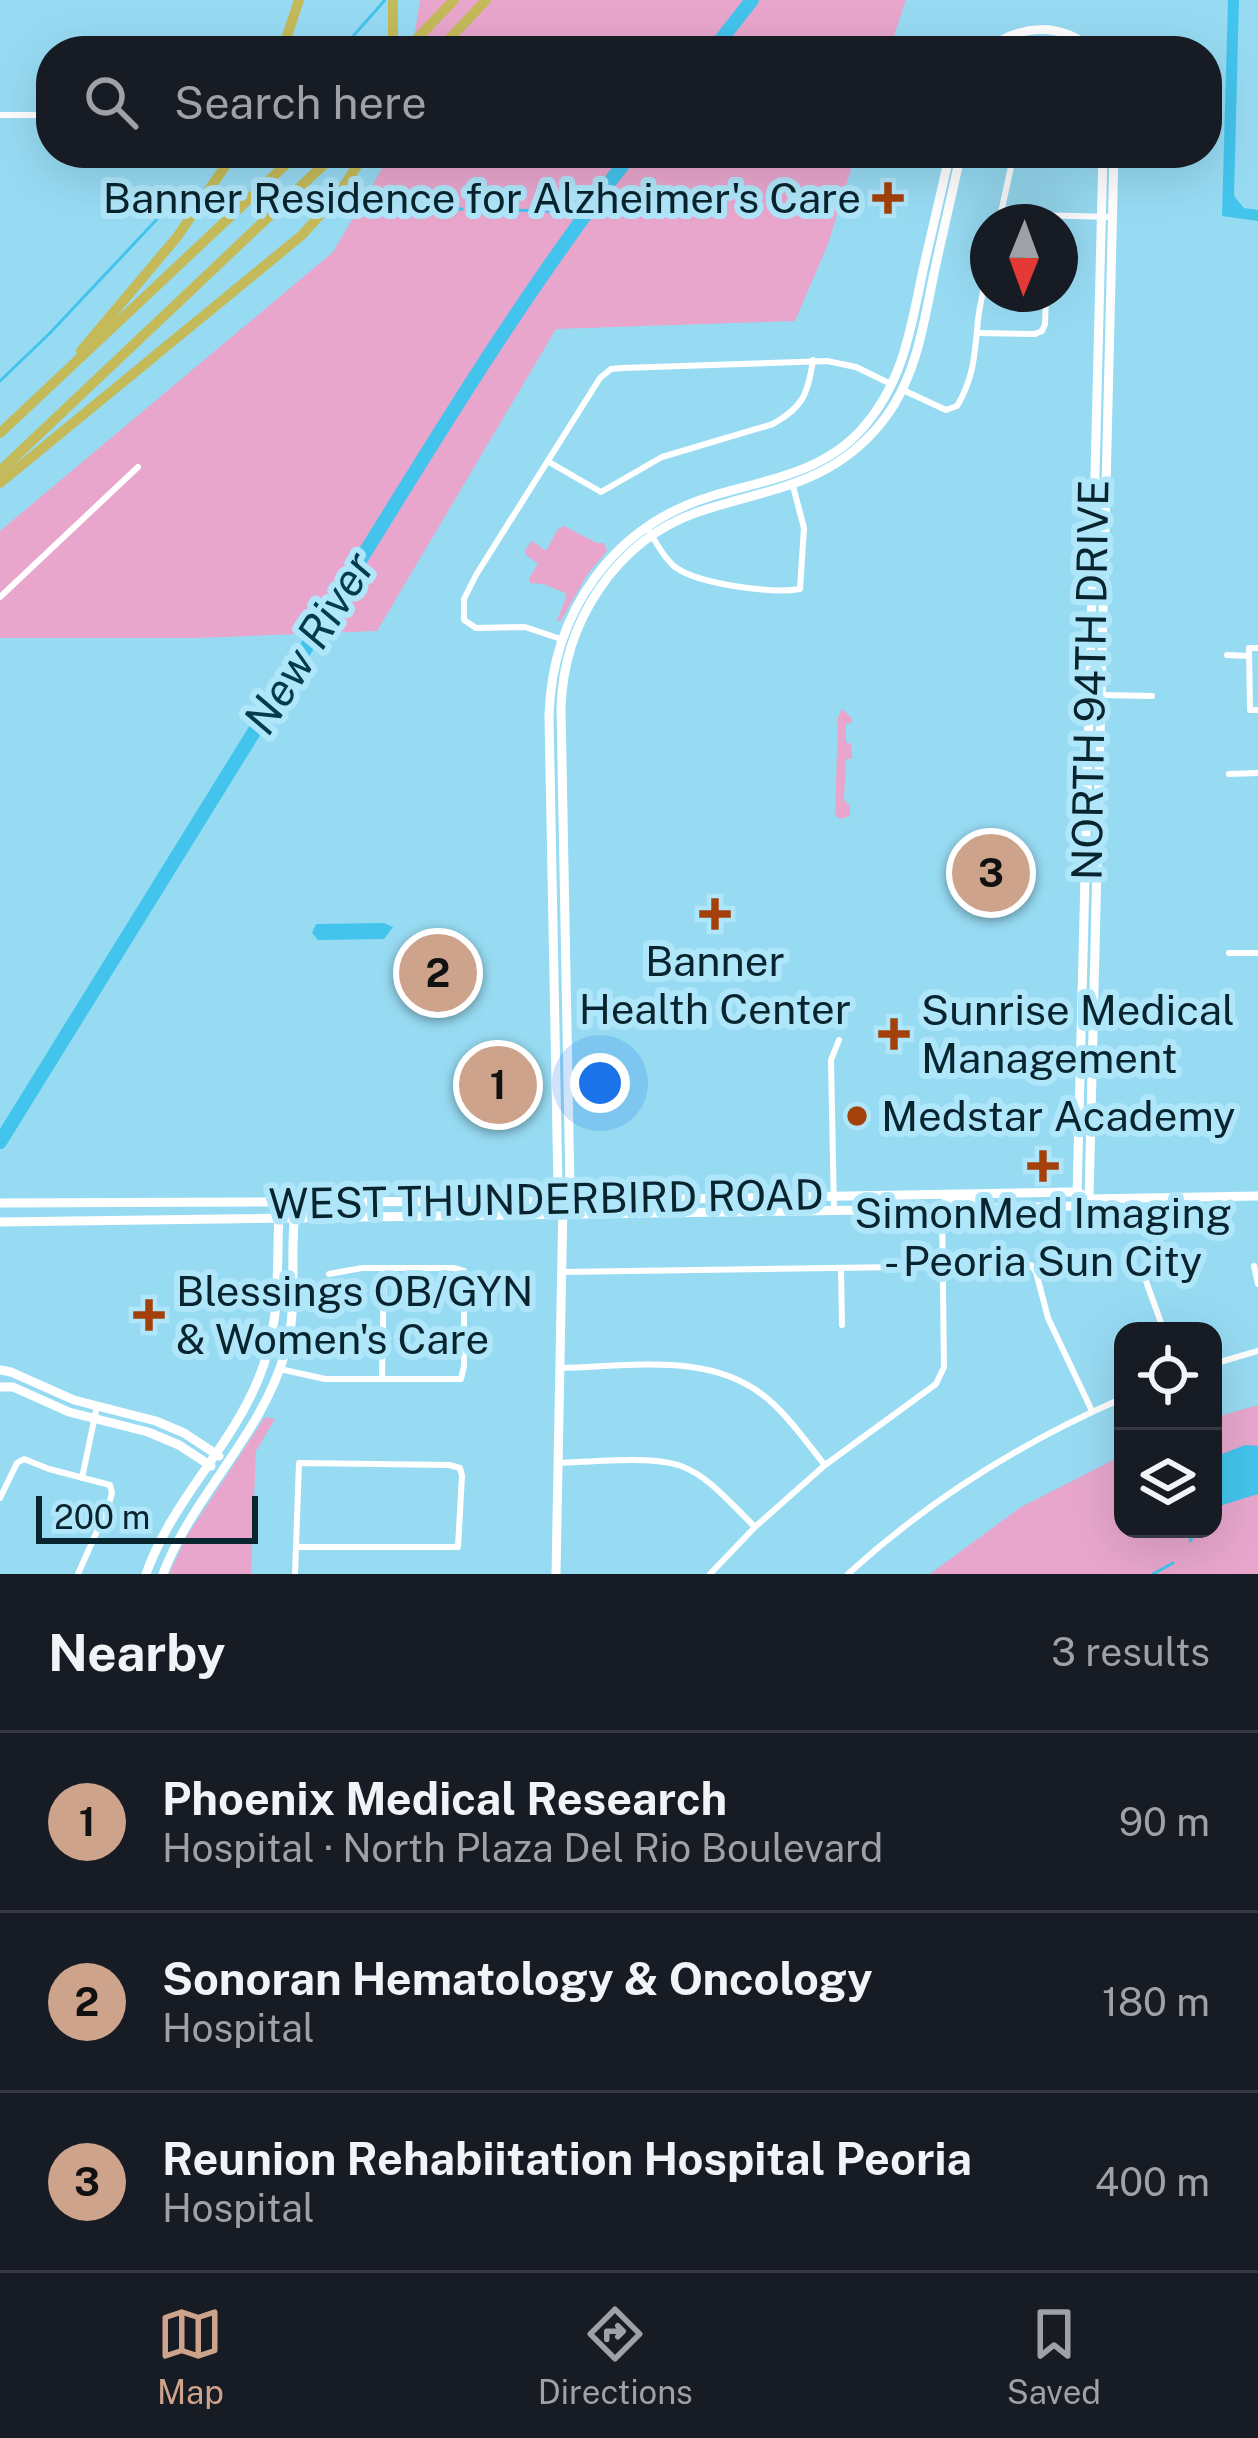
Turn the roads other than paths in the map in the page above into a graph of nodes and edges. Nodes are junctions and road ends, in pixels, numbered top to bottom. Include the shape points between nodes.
1 (299, 0) edge
2 (393, 0) edge
3 (454, 0) edge
4 (486, 0) edge
5 (1026, 35) junction
6 (287, 36) edge
7 (393, 36) edge
8 (419, 36) edge
9 (452, 36) edge
10 (1020, 36) edge
11 (1030, 36) edge
12 (1070, 36) edge
13 (0, 115) edge
14 (36, 115) edge
15 (224, 168) edge
16 (282, 168) edge
17 (320, 168) edge
18 (355, 168) edge
19 (947, 168) edge
20 (958, 168) edge
21 (1011, 168) edge
22 (1104, 168) edge
23 (1112, 168) edge
24 (1003, 204) edge
25 (1107, 217) junction
26 (1078, 218) edge
27 (980, 312) edge
28 (1045, 312) edge
29 (978, 333) junction
30 (813, 361) junction
31 (65, 373) junction
32 (898, 388) junction
33 (0, 434) edge
34 (847, 450) junction
35 (548, 461) junction
36 (138, 466) dead end
37 (0, 471) edge
38 (0, 483) edge
39 (793, 486) junction
40 (649, 531) junction
41 (591, 590) junction
42 (0, 597) edge
43 (561, 640) junction
44 (1252, 651) edge
45 (1227, 655) dead end
46 (557, 678) junction
47 (1095, 694) junction
48 (1153, 696) dead end
49 (1258, 710) edge
50 (1258, 773) edge
51 (1228, 774) dead end
52 (1229, 953) dead end
53 (1258, 953) edge
54 (839, 1040) dead end
55 (1084, 1140) junction
56 (1077, 1192) junction
57 (996, 1193) junction
58 (834, 1195) junction
59 (1258, 1196) edge
60 (1089, 1199) junction
61 (563, 1201) junction
62 (280, 1202) junction
63 (298, 1202) junction
64 (0, 1203) edge
65 (1077, 1206) junction
66 (942, 1209) junction
67 (834, 1211) junction
68 (563, 1216) junction
69 (279, 1218) junction
70 (294, 1218) junction
71 (0, 1222) edge
72 (1254, 1266) dead end
73 (943, 1267) junction
74 (384, 1268) junction
75 (841, 1268) junction
76 (1142, 1270) dead end
77 (562, 1272) junction
78 (329, 1274) dead end
79 (1258, 1284) edge
80 (1161, 1322) edge
81 (842, 1325) dead end
82 (274, 1328) junction
83 (1258, 1351) edge
84 (1222, 1361) edge
85 (560, 1368) junction
86 (280, 1369) junction
87 (0, 1370) edge
88 (382, 1380) junction
89 (0, 1387) edge
90 (1114, 1402) edge
91 (1092, 1411) junction
92 (96, 1412) junction
93 (215, 1453) junction
94 (558, 1463) junction
95 (207, 1464) junction
96 (825, 1465) junction
97 (224, 1468) junction
98 (82, 1478) junction
99 (0, 1498) edge
100 (754, 1527) junction
101 (296, 1546) junction
102 (78, 1574) edge
103 (146, 1574) edge
104 (163, 1574) edge
105 (295, 1574) edge
106 (556, 1574) edge
107 (710, 1574) edge
108 (848, 1574) edge

1 - 6 highway
2 - 7 highway
3 - 8 highway
4 - 9 highway
5 - 10 street
5 - 11 street
5 - 12 street
13 - 14 street
15 - 31 highway
16 - 31 highway
17 - 37 highway
18 - 38 highway via 302,235
19 - 32 street
20 - 32 street via 919,343
21 - 24 street
22 - 25 street, NORTH 94TH DRIVE
23 - 25 street, NORTH 94TH DRIVE
25 - 26 street
25 - 47 street, NORTH 94TH DRIVE
27 - 29 street
28 - 29 street via 1042,332
29 - 32 street via 969,381 951,410
30 - 32 street via 856,367
30 - 35 street via 606,373
30 - 35 street via 804,396 788,415 662,457 601,492
31 - 33 highway
32 - 34 street
34 - 39 street
34 - 40 street via 706,497
35 - 43 street via 468,589 464,620
36 - 42 street
39 - 40 street
39 - 40 street via 804,528 800,589 750,589 684,572
40 - 41 street via 612,555
41 - 43 street
41 - 46 street
43 - 46 street
44 - 45 street
44 - 49 street via 1250,710
46 - 61 street via 548,716 570,1189
47 - 48 street
47 - 55 street, NORTH 94TH DRIVE
50 - 51 street
52 - 53 street
54 - 58 street via 831,1060
55 - 56 street, NORTH 94TH DRIVE
55 - 60 street, NORTH 94TH DRIVE
56 - 57 street, WEST THUNDERBIRD ROAD
56 - 60 street
56 - 65 street, NORTH 94TH DRIVE
57 - 58 street, WEST THUNDERBIRD ROAD
57 - 66 street
58 - 61 street, WEST THUNDERBIRD ROAD
58 - 67 street
59 - 60 street, WEST THUNDERBIRD ROAD
60 - 65 street, WEST THUNDERBIRD ROAD
61 - 63 street, WEST THUNDERBIRD ROAD
61 - 68 street
62 - 63 street, WEST THUNDERBIRD ROAD
62 - 64 street, WEST THUNDERBIRD ROAD
62 - 69 street
63 - 70 street
65 - 66 street, WEST THUNDERBIRD ROAD
66 - 67 street, WEST THUNDERBIRD ROAD
66 - 73 street
67 - 68 street, WEST THUNDERBIRD ROAD
68 - 70 street, WEST THUNDERBIRD ROAD
68 - 77 street
69 - 70 street, WEST THUNDERBIRD ROAD
69 - 71 street, WEST THUNDERBIRD ROAD
69 - 82 street
70 - 86 street via 295,1295
72 - 79 street
73 - 75 street
73 - 91 street via 1030,1265
73 - 96 street via 940,1378
74 - 78 street
74 - 88 street
74 - 88 street via 464,1270 464,1366 461,1379
75 - 77 street
75 - 81 street
76 - 80 street
77 - 85 street
82 - 86 street
82 - 93 street via 256,1385
83 - 84 street
85 - 94 street
85 - 96 street via 716,1370 768,1399
86 - 88 street
86 - 97 street
87 - 92 street
89 - 92 street
90 - 91 street
91 - 108 street via 957,1487
92 - 93 street via 156,1420
92 - 95 street
92 - 98 street
93 - 95 street
93 - 97 street
94 - 100 street via 681,1466
94 - 106 street
95 - 97 street
95 - 103 street
96 - 100 street
97 - 104 street
98 - 99 street via 24,1459
98 - 102 street via 110,1485 112,1493
100 - 107 street
101 - 101 street via 299,1463 460,1468 458,1547
101 - 105 street

